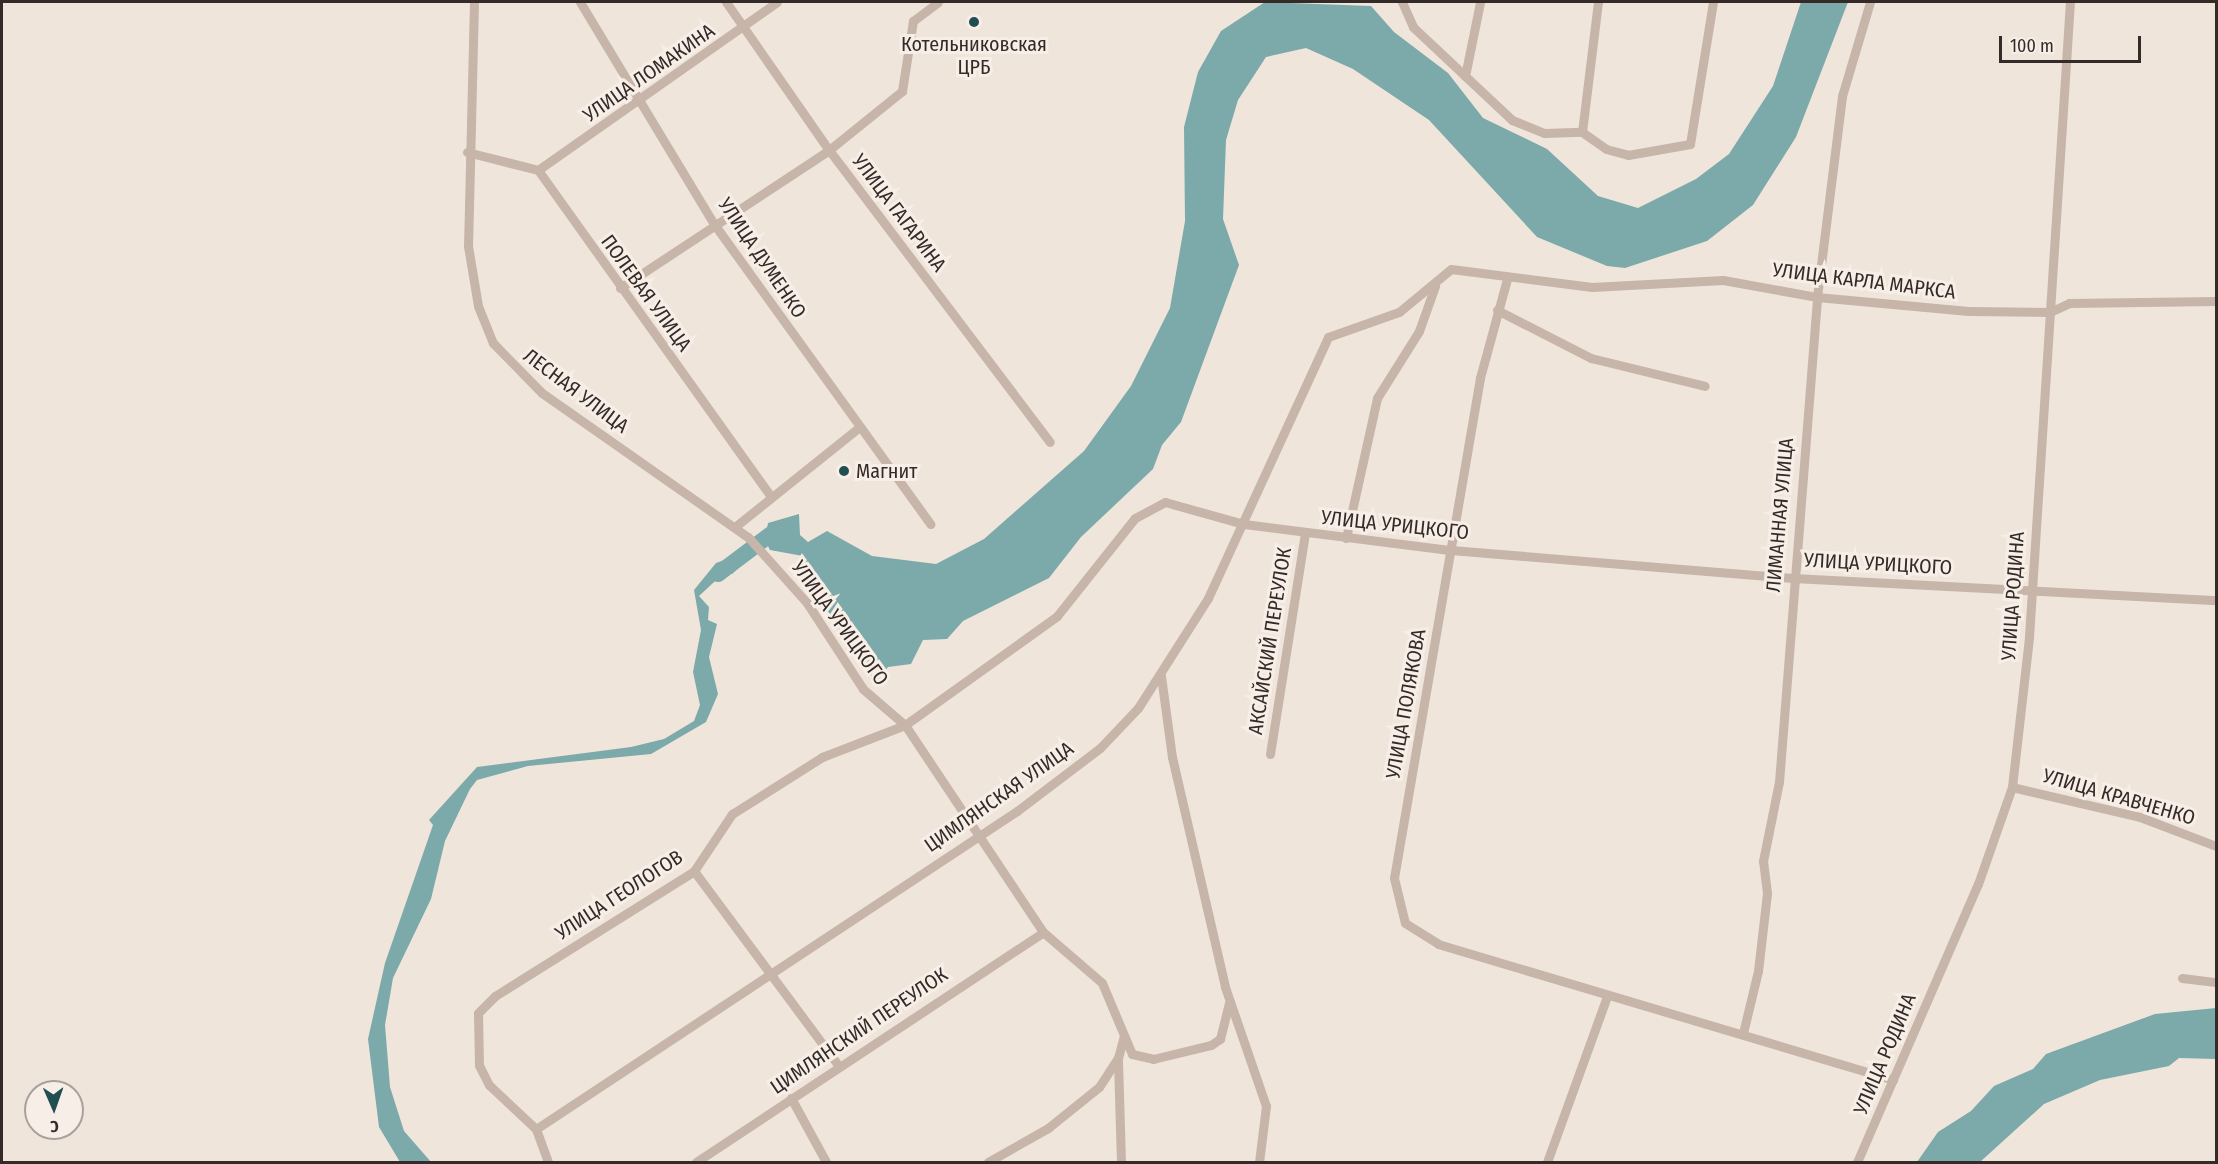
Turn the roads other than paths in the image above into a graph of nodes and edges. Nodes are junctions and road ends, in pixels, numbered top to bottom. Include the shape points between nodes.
1 (474, 2) edge
2 (580, 2) edge
3 (726, 2) edge
4 (777, 2) edge
5 (938, 2) edge
6 (1402, 2) edge
7 (1480, 2) edge
8 (1598, 2) edge
9 (1713, 2) edge
10 (1870, 2) edge
11 (2070, 2) edge
12 (744, 29) junction
13 (1465, 76) junction
14 (641, 102) junction
15 (1582, 132) junction
16 (829, 150) junction
17 (467, 152) junction
18 (538, 170) junction
19 (714, 224) junction
20 (1507, 279) junction
21 (1435, 286) junction
22 (620, 288) junction
23 (1817, 297) junction
24 (2217, 301) edge
25 (1497, 310) junction
26 (2050, 312) junction
27 (1705, 386) dead end
28 (857, 429) junction
29 (1050, 442) dead end
30 (770, 495) junction
31 (930, 524) dead end
32 (1244, 524) junction
33 (736, 526) junction
34 (1305, 533) junction
35 (748, 537) joint
36 (1346, 538) junction
37 (1451, 550) junction
38 (1793, 578) junction
39 (2031, 591) junction
40 (2217, 600) edge
41 (1161, 676) junction
42 (904, 725) junction
43 (1270, 754) dead end
44 (2012, 787) junction
45 (977, 833) junction
46 (2217, 846) edge
47 (694, 871) junction
48 (1043, 932) junction
49 (773, 971) junction
50 (2182, 978) dead end
51 (2217, 982) edge
52 (1607, 996) junction
53 (1229, 1003) junction
54 (1743, 1033) junction
55 (1124, 1035) junction
56 (1118, 1058) junction
57 (838, 1066) junction
58 (1893, 1080) junction
59 (791, 1098) junction
60 (536, 1129) junction
61 (548, 1162) edge
62 (696, 1162) edge
63 (826, 1162) edge
64 (988, 1162) edge
65 (1121, 1162) edge
66 (1259, 1162) edge
67 (1547, 1162) edge
68 (1857, 1162) edge

1 - 17 street, ЛЕСНАЯ УЛИЦА
2 - 14 street, УЛИЦА ДУМЕНКО
3 - 12 street, УЛИЦА ГАГАРИНА
4 - 12 street, УЛИЦА ЛОМАКИНА
5 - 16 street via 913,21 902,91
6 - 13 street via 1413,27
7 - 13 street
8 - 15 street
9 - 15 street via 1690,144 1661,153 1617,154
10 - 23 street, ЛИМАННАЯ УЛИЦА via 1842,96
11 - 26 street, УЛИЦА РОДИНА
12 - 14 street, УЛИЦА ЛОМАКИНА
12 - 16 street, УЛИЦА ГАГАРИНА
13 - 15 street via 1512,120 1544,133
14 - 18 street, УЛИЦА ЛОМАКИНА
14 - 19 street, УЛИЦА ДУМЕНКО
16 - 19 street
16 - 29 street, УЛИЦА ГАГАРИНА
17 - 18 street
17 - 33 street, ЛЕСНАЯ УЛИЦА via 472,275 483,320 500,353 543,393
18 - 22 street, ПОЛЕВАЯ УЛИЦА
19 - 22 street
19 - 28 street, УЛИЦА ДУМЕНКО
20 - 21 street, ЦИМЛЯНСКАЯ УЛИЦА via 1459,268
20 - 23 street, УЛИЦА КАРЛА МАРКСА via 1592,287 1723,280
20 - 25 street, УЛИЦА ПОЛЯКОВА
21 - 32 street, ЦИМЛЯНСКАЯ УЛИЦА via 1399,312 1328,337
21 - 36 street via 1419,330 1377,398
22 - 30 street, ПОЛЕВАЯ УЛИЦА
23 - 26 street, УЛИЦА КАРЛА МАРКСА
23 - 38 street, ЛИМАННАЯ УЛИЦА
24 - 26 street, УЛИЦА КАРЛА МАРКСА via 2069,303
25 - 27 street via 1591,358
25 - 37 street, УЛИЦА ПОЛЯКОВА
26 - 39 street, УЛИЦА РОДИНА
28 - 30 street
28 - 31 street, УЛИЦА ДУМЕНКО
30 - 33 street
32 - 34 street, УЛИЦА УРИЦКОГО
32 - 41 street, ЦИМЛЯНСКАЯ УЛИЦА
32 - 42 street, УЛИЦА УРИЦКОГО via 1170,502 1145,509 1057,616
33 - 35 street, ЛЕСНАЯ УЛИЦА
34 - 36 street, УЛИЦА УРИЦКОГО
34 - 43 street, АКСАЙСКИЙ ПЕРЕУЛОК
35 - 42 street, УЛИЦА УРИЦКОГО via 807,603 863,688
36 - 37 street, УЛИЦА УРИЦКОГО
37 - 38 street, УЛИЦА УРИЦКОГО
37 - 52 street, УЛИЦА ПОЛЯКОВА via 1394,878 1400,910 1419,937
38 - 39 street, УЛИЦА УРИЦКОГО
38 - 54 street, ЛИМАННАЯ УЛИЦА via 1779,782 1763,861 1767,893 1758,971
39 - 40 street, УЛИЦА УРИЦКОГО
39 - 44 street, УЛИЦА РОДИНА
41 - 45 street, ЦИМЛЯНСКАЯ УЛИЦА via 1100,748 1017,811
41 - 53 street via 1174,768
42 - 45 street
42 - 47 street, УЛИЦА ГЕОЛОГОВ via 822,757 732,814
44 - 46 street, УЛИЦА КРАВЧЕНКО via 2140,817
44 - 58 street, УЛИЦА РОДИНА via 1978,884
45 - 48 street
45 - 49 street, ЦИМЛЯНСКАЯ УЛИЦА
47 - 49 street
47 - 60 street, УЛИЦА ГЕОЛОГОВ via 495,996 478,1013 474,1038 479,1065 489,1086
48 - 55 street via 1102,983
48 - 57 street, ЦИМЛЯНСКИЙ ПЕРЕУЛОК
49 - 57 street
49 - 60 street, ЦИМЛЯНСКАЯ УЛИЦА
50 - 51 street
52 - 54 street, УЛИЦА ПОЛЯКОВА
52 - 67 street
53 - 55 street via 1220,1039 1211,1045 1140,1059
53 - 66 street via 1266,1107
54 - 58 street, УЛИЦА ПОЛЯКОВА
55 - 56 street
56 - 64 street via 1083,1102
56 - 65 street
57 - 59 street, ЦИМЛЯНСКИЙ ПЕРЕУЛОК
58 - 68 street, УЛИЦА РОДИНА
59 - 62 street, ЦИМЛЯНСКИЙ ПЕРЕУЛОК
59 - 63 street
60 - 61 street

